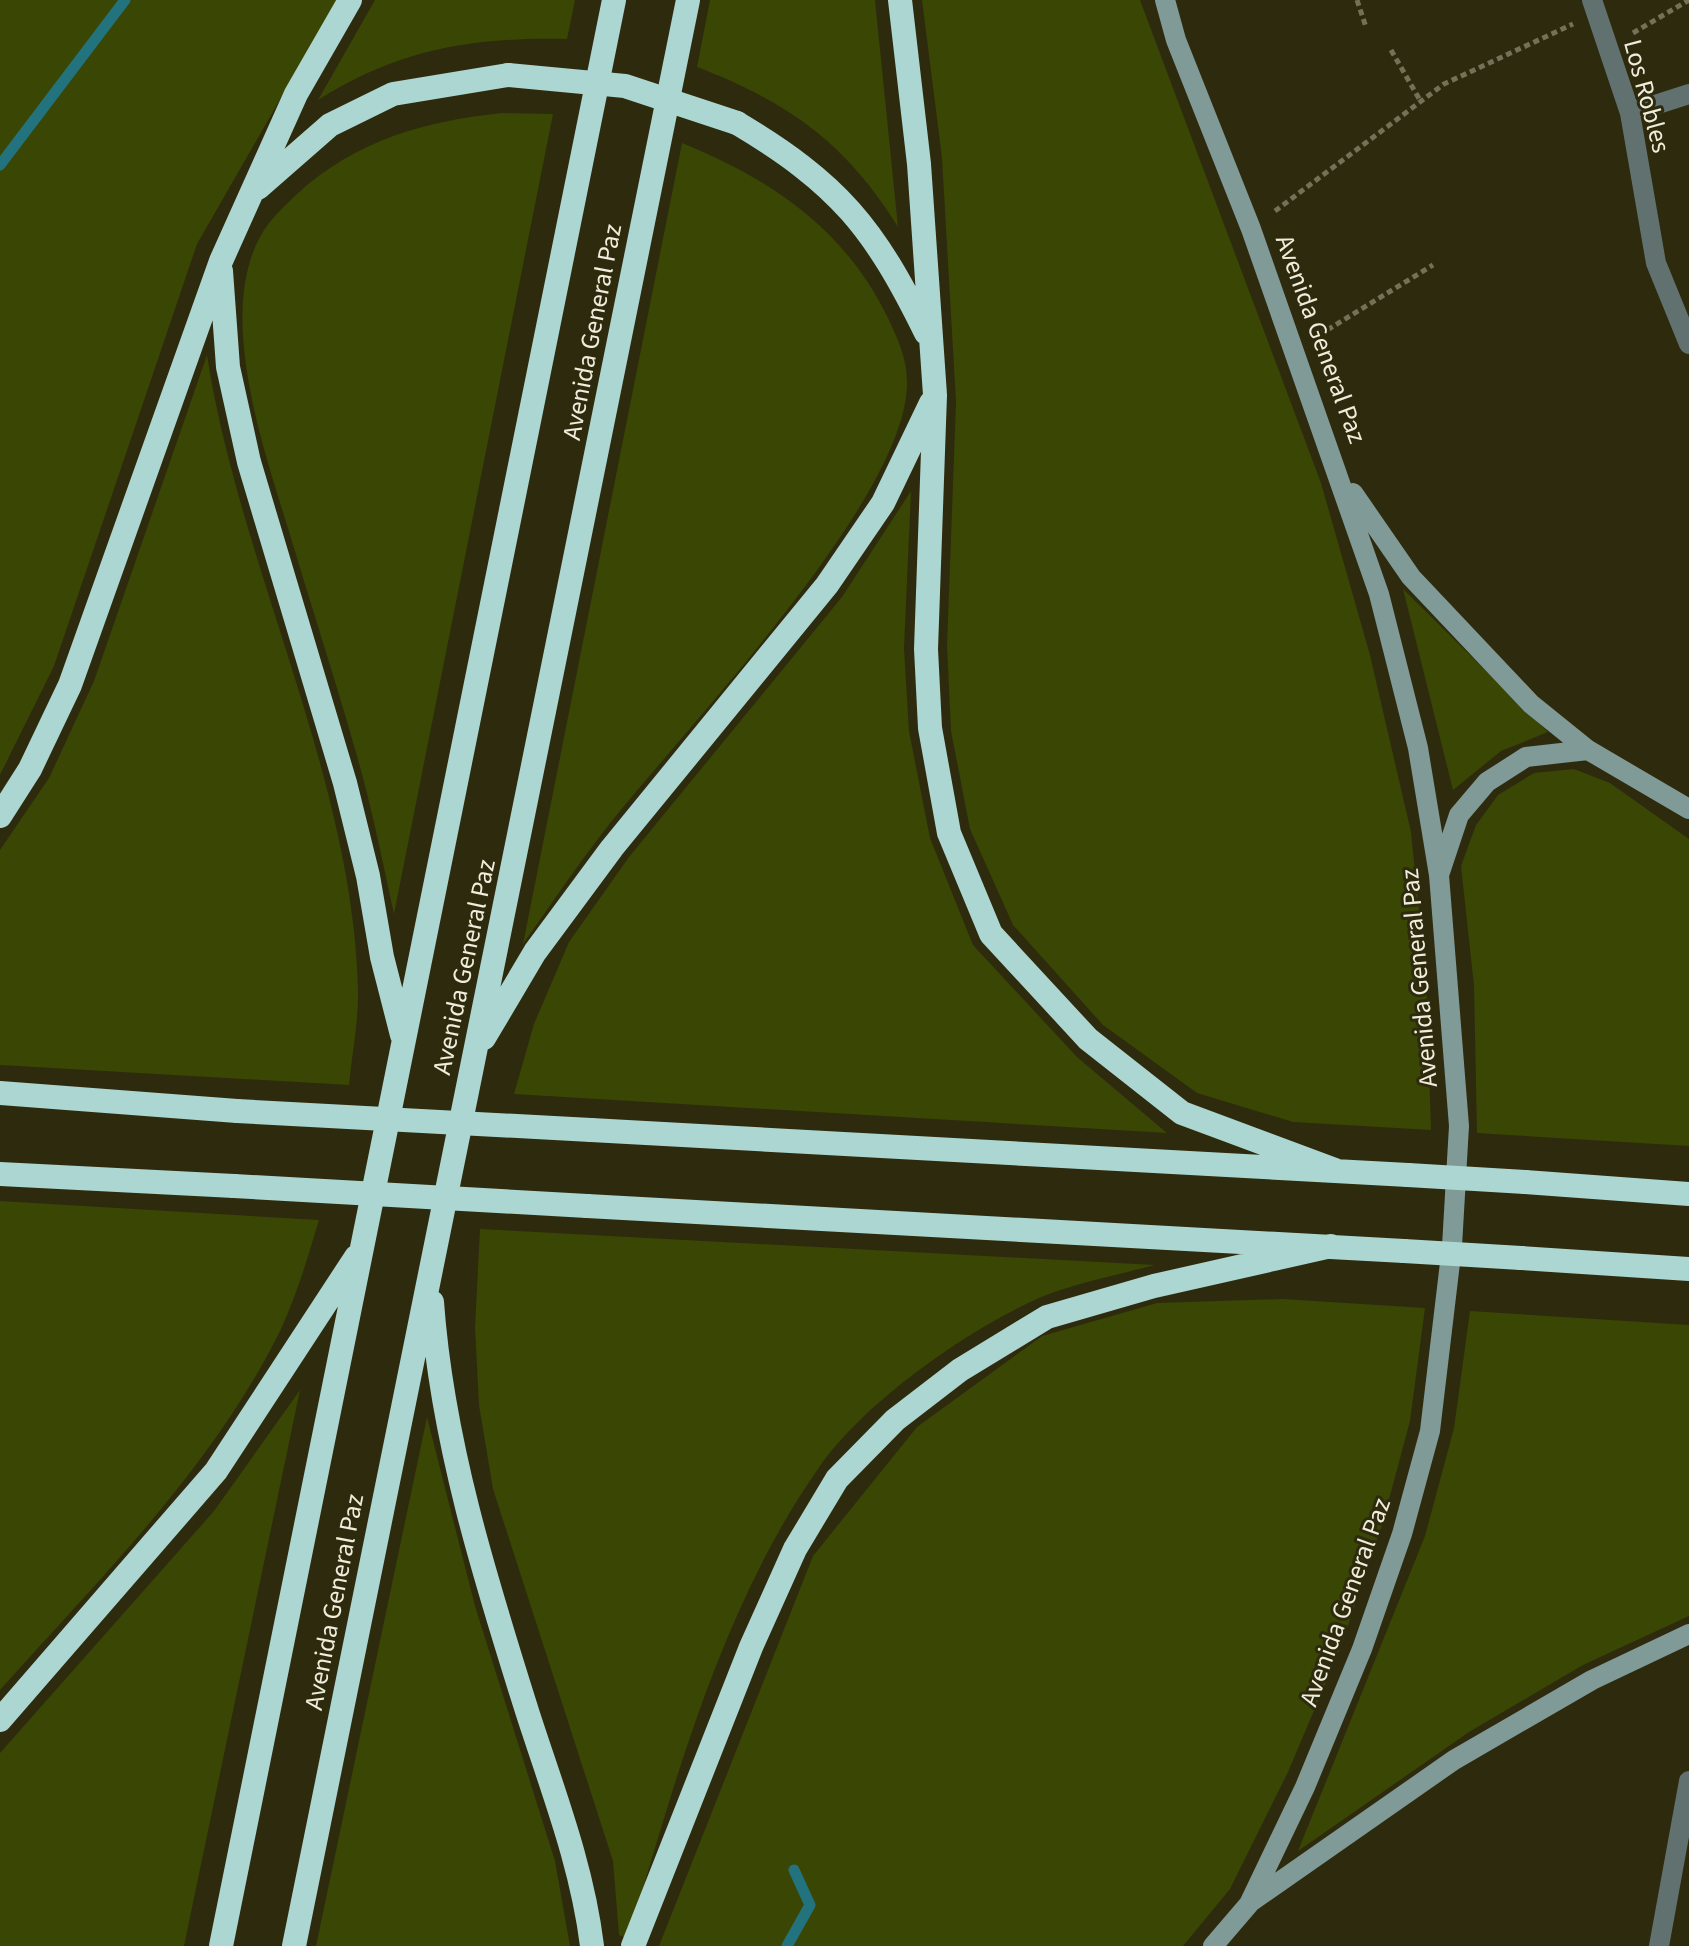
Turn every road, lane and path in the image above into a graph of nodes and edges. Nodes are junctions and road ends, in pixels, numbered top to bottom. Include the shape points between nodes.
1 (350, 0) edge
2 (614, 0) edge
3 (688, 0) edge
4 (900, 0) edge
5 (1165, 0) edge
6 (1357, 0) edge
7 (1689, 0) edge
8 (1594, 7) edge
9 (1366, 27) dead end
10 (1608, 47) junction
11 (1391, 50) dead end
12 (1689, 94) edge
13 (1421, 102) junction
14 (1630, 113) junction
15 (250, 195) junction
16 (1251, 229) junction
17 (221, 261) junction
18 (1433, 265) dead end
19 (931, 342) junction
20 (1689, 344) edge
21 (1294, 351) junction
22 (935, 395) junction
23 (1339, 474) junction
24 (1588, 750) junction
25 (1689, 809) edge
26 (0, 816) edge
27 (1439, 875) junction
28 (404, 1040) junction
29 (475, 1054) junction
30 (0, 1093) edge
31 (1335, 1170) junction
32 (0, 1174) edge
33 (1689, 1194) edge
34 (364, 1245) junction
35 (1331, 1246) junction
36 (1689, 1269) edge
37 (429, 1271) junction
38 (1689, 1634) edge
39 (0, 1720) edge
40 (1689, 1781) edge
41 (1249, 1904) junction
42 (221, 1946) edge
43 (294, 1946) edge
44 (592, 1946) edge
45 (633, 1946) edge
46 (1213, 1946) edge
47 (1659, 1946) edge

1 - 15 highway via 296,94
2 - 28 highway, Avenida General Paz
3 - 29 highway, Avenida General Paz
4 - 19 highway via 919,164
5 - 16 street, Avenida General Paz
6 - 9 path
7 - 10 path
8 - 10 street, Los Robles
8 - 13 path via 1444,84
10 - 14 street, Los Robles
11 - 13 path
12 - 14 street
13 - 16 path
14 - 20 street, Los Robles via 1656,263
15 - 17 highway
15 - 19 highway, bridge via 330,125 393,94 508,75 625,86 737,123 793,156 853,209 896,272
16 - 21 street, Avenida General Paz
17 - 26 highway via 70,685 30,769
17 - 28 highway via 228,367 249,462 345,783
18 - 21 path
19 - 22 highway
21 - 23 street, Avenida General Paz
22 - 29 highway via 883,503 827,585 612,848 535,952
22 - 31 highway via 926,649 930,728 949,833 991,934 1088,1039 1182,1113
23 - 24 street via 1411,577 1531,704
23 - 27 street, Avenida General Paz via 1379,594 1414,733
24 - 25 street
24 - 27 street via 1526,757 1487,782 1459,815
27 - 41 street, Avenida General Paz via 1459,1126 1452,1246 1430,1431 1362,1649
28 - 34 highway, Avenida General Paz
29 - 37 highway, Avenida General Paz
30 - 31 highway, bridge via 237,1111
31 - 33 highway, bridge
32 - 35 highway, bridge
34 - 39 highway via 216,1471
34 - 42 highway, Avenida General Paz
35 - 36 highway, bridge
35 - 45 highway via 1154,1286 1047,1317 960,1370 885,1430 837,1479 795,1549
37 - 43 highway, Avenida General Paz
37 - 44 highway via 447,1421 490,1592 572,1845
38 - 41 street via 1592,1680 1454,1760
40 - 47 street
41 - 46 street, Avenida General Paz

